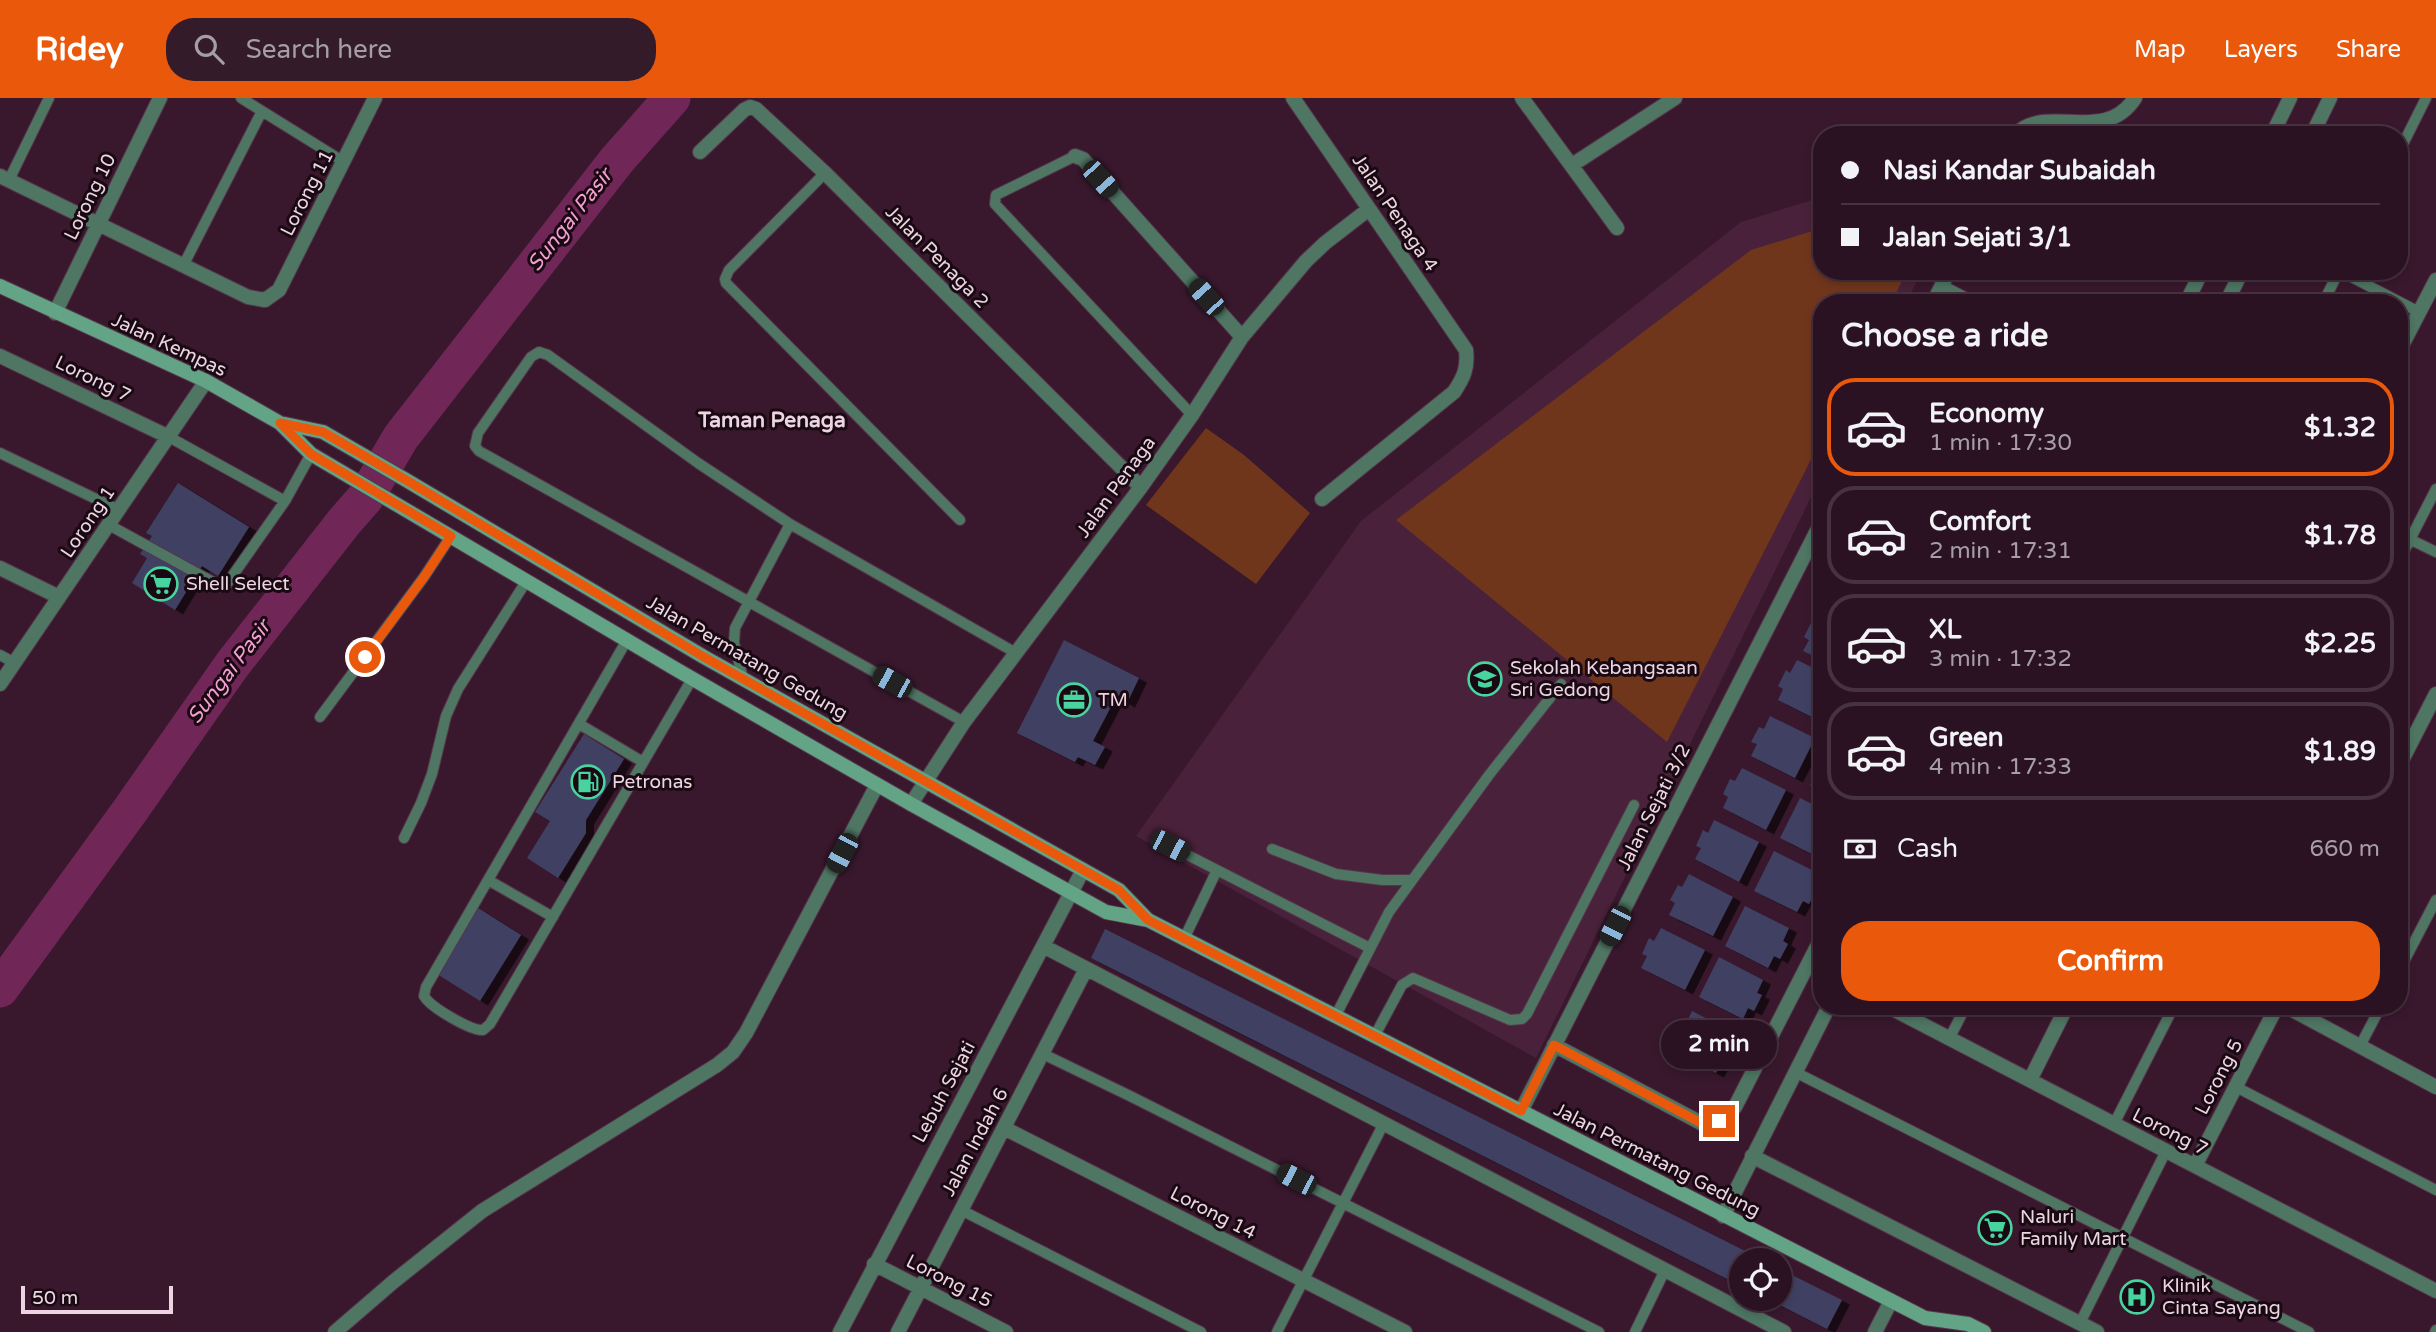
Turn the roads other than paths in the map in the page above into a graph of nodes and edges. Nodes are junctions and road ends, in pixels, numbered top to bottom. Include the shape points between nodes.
1 (49, 98) edge
2 (160, 98) edge
3 (241, 98) edge
4 (375, 98) edge
5 (1293, 98) edge
6 (1522, 98) edge
7 (1675, 98) edge
8 (2135, 98) edge
9 (2290, 98) edge
10 (2330, 98) edge
11 (2426, 98) edge
12 (261, 111) junction
13 (2028, 126) edge
14 (2276, 126) edge
15 (2316, 126) edge
16 (2408, 134) edge
17 (700, 152) dead end
18 (1076, 156) joint
19 (344, 162) junction
20 (1572, 165) junction
21 (825, 173) junction
22 (4, 178) edge
23 (1369, 209) junction
24 (98, 225) junction
25 (1617, 228) dead end
26 (183, 265) junction
27 (1944, 280) edge
28 (2357, 280) edge
29 (2436, 280) edge
30 (0, 286) edge
31 (1941, 287) junction
32 (1938, 294) edge
33 (1955, 294) edge
34 (2384, 294) edge
35 (2408, 306) edge
36 (2419, 312) junction
37 (55, 313) junction
38 (2408, 333) edge
39 (1242, 337) junction
40 (0, 356) edge
41 (206, 382) junction
42 (1192, 415) junction
43 (280, 423) junction
44 (323, 432) joint
45 (169, 437) junction
46 (0, 453) edge
47 (311, 454) junction
48 (1141, 487) junction
49 (2436, 489) edge
50 (1322, 499) dead end
51 (285, 501) junction
52 (119, 510) junction
53 (960, 520) dead end
54 (790, 524) junction
55 (109, 525) junction
56 (451, 536) junction
57 (1813, 539) edge
58 (2410, 540) junction
59 (2408, 544) edge
60 (2436, 552) edge
61 (0, 568) edge
62 (527, 580) junction
63 (60, 597) junction
64 (748, 603) junction
65 (627, 640) junction
66 (1016, 653) junction
67 (0, 655) edge
68 (15, 663) junction
69 (692, 678) junction
70 (743, 679) junction
71 (0, 684) edge
72 (1561, 684) dead end
73 (2436, 696) edge
74 (320, 717) dead end
75 (964, 722) junction
76 (579, 724) junction
77 (2408, 749) edge
78 (643, 762) junction
79 (925, 781) junction
80 (877, 785) junction
81 (911, 804) junction
82 (1633, 805) dead end
83 (404, 838) dead end
84 (1170, 846) dead end
85 (1272, 849) dead end
86 (1083, 870) junction
87 (1217, 870) junction
88 (488, 880) junction
89 (1412, 880) junction
90 (1071, 893) junction
91 (2436, 900) edge
92 (553, 917) junction
93 (1148, 920) junction
94 (1184, 939) junction
95 (1043, 946) junction
96 (1370, 948) junction
97 (2408, 954) edge
98 (1813, 955) edge
99 (1086, 969) junction
100 (1824, 1015) edge
101 (1904, 1015) edge
102 (1961, 1015) edge
103 (2062, 1015) edge
104 (2169, 1015) edge
105 (2272, 1015) edge
106 (2302, 1015) edge
107 (2376, 1015) edge
108 (1335, 1017) junction
109 (1374, 1037) junction
110 (1949, 1039) junction
111 (1554, 1045) junction
112 (2360, 1046) junction
113 (1043, 1054) junction
114 (1795, 1072) junction
115 (2030, 1080) junction
116 (2236, 1087) junction
117 (2436, 1087) edge
118 (1521, 1111) junction
119 (1384, 1123) junction
120 (2114, 1124) junction
121 (1004, 1128) junction
122 (2166, 1151) junction
123 (1752, 1156) junction
124 (2195, 1166) junction
125 (2436, 1190) edge
126 (1343, 1203) junction
127 (961, 1210) junction
128 (1723, 1216) junction
129 (2123, 1237) junction
130 (874, 1264) junction
131 (1665, 1270) junction
132 (1303, 1280) junction
133 (920, 1287) junction
134 (2436, 1291) edge
135 (1891, 1301) junction
136 (1925, 1318) junction
137 (2078, 1328) edge
138 (996, 1330) edge
139 (335, 1332) edge
140 (840, 1332) edge
141 (898, 1332) edge
142 (1202, 1332) edge
143 (1277, 1332) edge
144 (1405, 1332) edge
145 (1599, 1332) edge
146 (1635, 1332) edge
147 (1784, 1332) edge
148 (1875, 1332) edge
149 (1937, 1332) edge
150 (1984, 1332) edge
151 (2097, 1332) edge
152 (2309, 1332) edge

1 - 22 lane
2 - 24 street, Lorong 10
3 - 12 lane
4 - 19 street, Lorong 11
5 - 23 street, Jalan Penaga 4
6 - 20 street
7 - 20 street
8 - 13 street via 2127,111 2106,121
9 - 14 street
10 - 15 street
11 - 16 lane
12 - 19 lane
12 - 26 lane
17 - 21 street, Jalan Penaga 2 via 750,107
18 - 39 street
18 - 42 lane via 996,195 995,204
19 - 26 street, Lorong 11 via 279,290 265,299 248,297
20 - 25 street
21 - 48 street, Jalan Penaga 2
21 - 53 lane via 729,270 726,283
22 - 24 street
23 - 39 street, Jalan Penaga via 1306,261
23 - 50 street, Jalan Penaga 4 via 1466,350 1468,365 1454,392
24 - 26 street
24 - 37 street, Lorong 10
27 - 31 street
28 - 34 lane
29 - 36 street
30 - 37 main road, Jalan Kempas
31 - 32 street
31 - 33 street
35 - 36 lane
36 - 38 street
37 - 41 main road, Jalan Kempas
39 - 42 street, Jalan Penaga
40 - 45 street, Lorong 7
41 - 43 main road, Jalan Kempas
41 - 45 street, Lorong 1
42 - 48 street, Jalan Penaga
43 - 44 main road, Jalan Kempas
43 - 47 main road, Jalan Permatang Gedung
44 - 70 main road, Jalan Permatang Gedung
45 - 51 lane
45 - 52 street, Lorong 1
46 - 52 lane
47 - 51 lane
47 - 56 main road, Jalan Permatang Gedung
48 - 66 street, Jalan Penaga
49 - 58 lane
51 - 55 lane via 222,587
52 - 55 street, Lorong 1
54 - 64 lane
54 - 64 lane via 539,352 478,433 475,446 483,454
54 - 66 lane
55 - 63 street, Lorong 1
56 - 62 main road, Jalan Permatang Gedung
56 - 74 lane
57 - 111 street, Jalan Sejati 3/2
58 - 59 lane
58 - 60 lane
61 - 63 street
62 - 65 main road, Jalan Permatang Gedung
62 - 83 lane via 458,689 446,716 432,774
63 - 68 street, Lorong 1
64 - 70 lane via 735,628 734,643
64 - 75 lane
65 - 69 main road, Jalan Permatang Gedung
65 - 76 lane
66 - 75 street, Jalan Penaga
67 - 68 lane
68 - 71 street, Lorong 1
69 - 78 lane
69 - 80 main road, Jalan Permatang Gedung
70 - 79 main road, Jalan Permatang Gedung
72 - 89 lane
73 - 77 street
75 - 79 street, Jalan Penaga
76 - 78 lane
76 - 88 lane
78 - 92 lane
79 - 81 street, Jalan Penaga
79 - 86 main road, Jalan Permatang Gedung
80 - 81 main road, Jalan Permatang Gedung
80 - 139 street via 733,1052 482,1211
81 - 90 main road, Jalan Permatang Gedung
82 - 109 lane via 1528,1014 1510,1020 1413,978 1402,985
84 - 87 lane
85 - 89 lane via 1336,873
86 - 90 street, Lebuh Sejati
86 - 93 main road, Jalan Permatang Gedung via 1119,890
87 - 94 lane
87 - 96 lane
88 - 92 lane
88 - 92 lane via 424,991 426,1001 463,1023 478,1031 488,1028
89 - 96 lane
90 - 93 main road, Jalan Permatang Gedung via 1106,912
90 - 95 street, Lebuh Sejati
91 - 97 lane
93 - 94 main road, Jalan Permatang Gedung
94 - 108 main road, Jalan Permatang Gedung
95 - 99 street
95 - 130 street, Lebuh Sejati
96 - 108 lane
98 - 111 street via 1735,1107 1719,1121 1703,1124
99 - 113 street, Jalan Indah 6
99 - 119 street
100 - 114 street
101 - 110 street, Lorong 7
102 - 110 lane
103 - 115 street
104 - 120 lane
105 - 116 street, Lorong 5
106 - 112 street
107 - 112 lane
108 - 109 main road, Jalan Permatang Gedung
109 - 118 main road, Jalan Permatang Gedung
110 - 115 street, Lorong 7
111 - 118 street, Jalan Sejati 3/2
112 - 117 street
113 - 121 street, Jalan Indah 6
113 - 126 lane
114 - 123 street
114 - 129 lane
115 - 120 street, Lorong 7
116 - 124 street, Lorong 5
116 - 125 lane
118 - 128 main road, Jalan Permatang Gedung
119 - 126 lane
119 - 131 street
120 - 122 street, Lorong 7
121 - 127 street, Jalan Indah 6
121 - 132 street, Lorong 14
122 - 124 street, Lorong 7
122 - 129 lane
123 - 128 street
123 - 137 street
124 - 134 street, Lorong 7
126 - 132 lane
126 - 145 lane
127 - 133 street, Jalan Indah 6
127 - 142 lane
128 - 135 main road, Jalan Permatang Gedung
129 - 137 lane
129 - 152 lane
130 - 133 street, Lorong 15
130 - 140 street, Lebuh Sejati
131 - 146 lane
131 - 147 street
132 - 143 lane
132 - 144 street, Lorong 14
133 - 138 street, Lorong 15
133 - 141 street, Jalan Indah 6
135 - 136 main road, Jalan Permatang Gedung
135 - 148 street
136 - 149 main road, Jalan Permatang Gedung
136 - 150 main road, Jalan Permatang Gedung via 1968,1324
137 - 151 street

